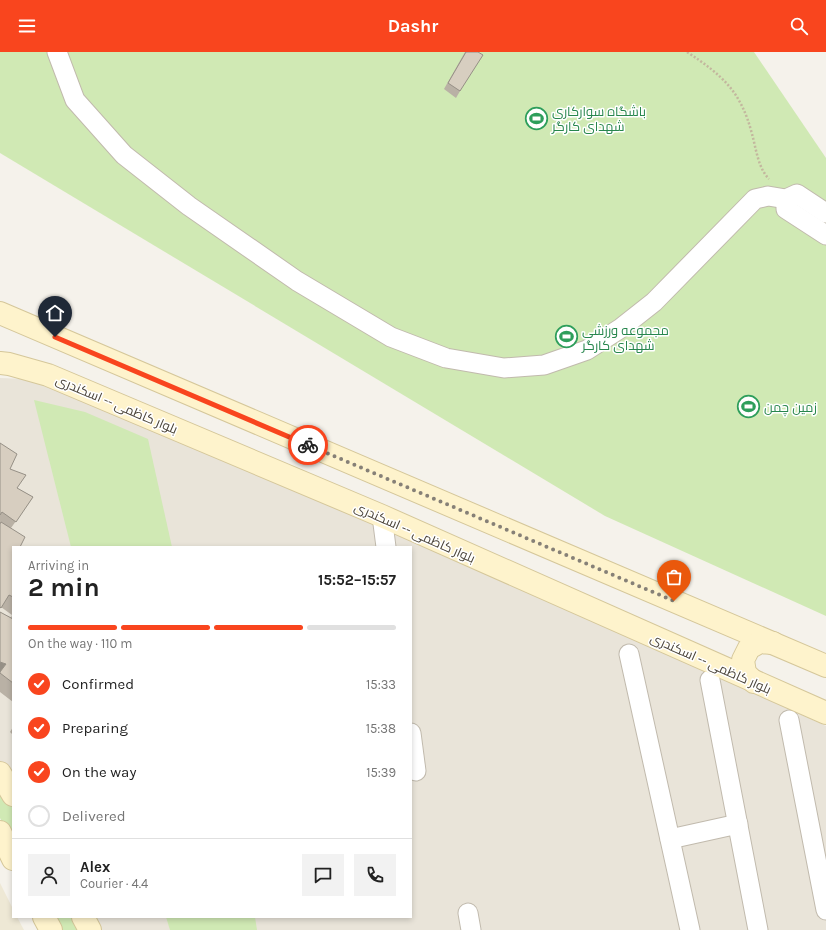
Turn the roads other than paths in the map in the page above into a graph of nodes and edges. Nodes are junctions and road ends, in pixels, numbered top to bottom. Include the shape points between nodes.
1 (57, 52) edge
2 (786, 199) junction
3 (826, 213) edge
4 (826, 236) edge
5 (0, 313) edge
6 (0, 363) edge
7 (382, 516) junction
8 (386, 546) edge
9 (773, 643) junction
10 (629, 654) dead end
11 (826, 666) edge
12 (710, 680) dead end
13 (754, 682) junction
14 (826, 713) edge
15 (789, 720) dead end
16 (412, 741) edge
17 (416, 771) dead end
18 (0, 773) edge
19 (12, 793) edge
20 (738, 824) junction
21 (0, 832) edge
22 (670, 839) junction
23 (820, 853) edge
24 (12, 857) edge
25 (826, 910) edge
26 (45, 918) edge
27 (84, 918) edge
28 (51, 930) edge
29 (90, 930) edge
30 (690, 930) edge
31 (758, 930) edge

1 - 2 street via 75,100 124,155 183,202 317,293 391,337 446,358 504,368 544,365 587,350 654,302 755,199 768,196
2 - 3 street via 797,194
2 - 4 street via 786,209
5 - 9 street
6 - 7 street, بلوار کاظمی -- اسکندری via 48,375
7 - 8 street
7 - 13 street, بلوار کاظمی -- اسکندری
9 - 11 street
9 - 13 street via 760,642 749,648 744,660 745,673
10 - 22 street
12 - 20 street
13 - 14 street, بلوار کاظمی -- اسکندری
15 - 23 street
16 - 17 street
18 - 19 street
20 - 22 street
20 - 31 street
21 - 24 street
22 - 30 street
23 - 25 street
26 - 28 street
27 - 29 street

